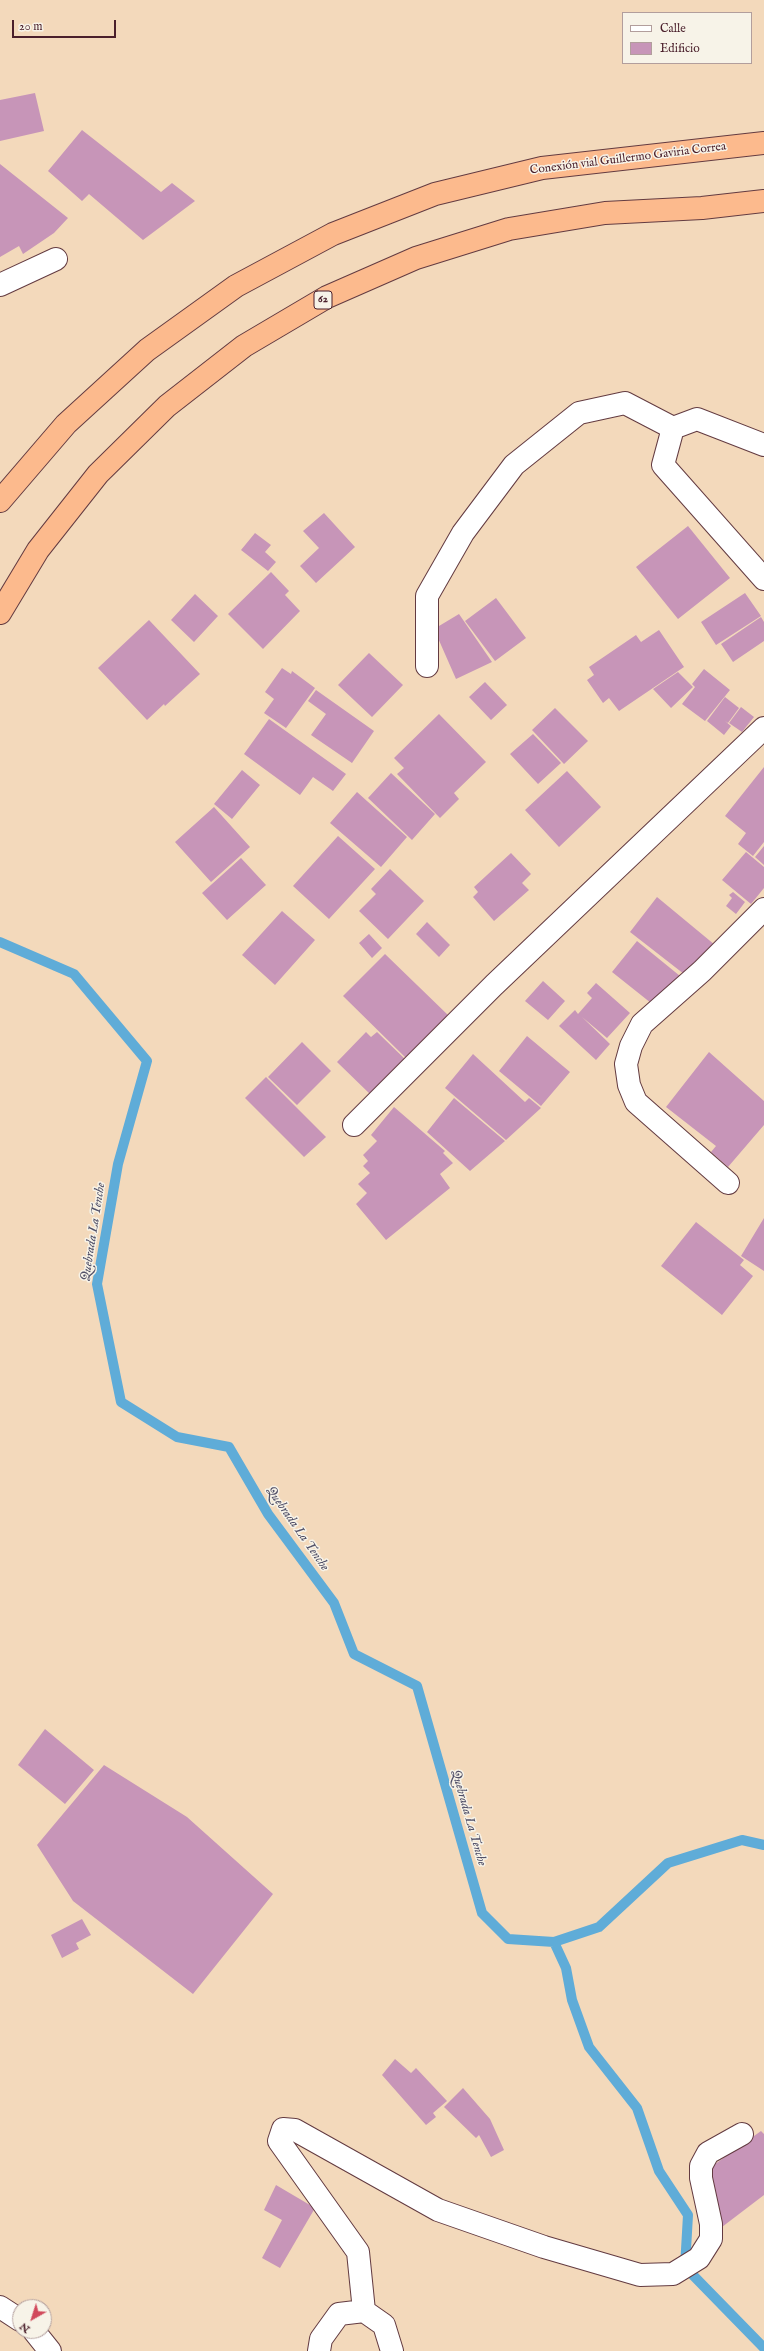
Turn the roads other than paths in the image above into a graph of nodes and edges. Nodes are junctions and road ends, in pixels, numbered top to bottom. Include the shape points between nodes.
1 (764, 143) edge
2 (764, 201) edge
3 (56, 259) dead end
4 (0, 284) edge
5 (673, 428) junction
6 (764, 445) edge
7 (0, 501) edge
8 (764, 579) edge
9 (0, 613) edge
10 (427, 666) dead end
11 (764, 728) edge
12 (764, 909) edge
13 (354, 1125) dead end
14 (728, 1183) dead end
15 (742, 2134) dead end
16 (0, 2307) edge
17 (364, 2311) junction
18 (12, 2315) edge
19 (40, 2339) edge
20 (50, 2351) edge
21 (319, 2351) edge
22 (392, 2351) edge

1 - 7 highway, Conexión vial Guillermo Gaviria Correa via 542,168 435,194 333,234 236,286 147,350 66,424
2 - 9 highway, 62 via 702,208 605,213 509,229 416,258 327,297 244,346 167,406 98,474 38,550
3 - 4 street
5 - 6 street via 697,419
5 - 8 street via 663,465
5 - 10 street via 625,403 579,413 514,465 463,533 427,596
11 - 13 street via 494,985
12 - 14 street via 702,971 642,1024 631,1046 626,1064 629,1085 636,1102
15 - 17 street via 708,2153 701,2166 700,2178 712,2224 711,2239 699,2258 673,2274 640,2275 544,2247 438,2210 295,2130 283,2129 279,2141 358,2252
16 - 18 street
17 - 21 street via 338,2314 321,2339
17 - 22 street via 384,2325
19 - 20 street

